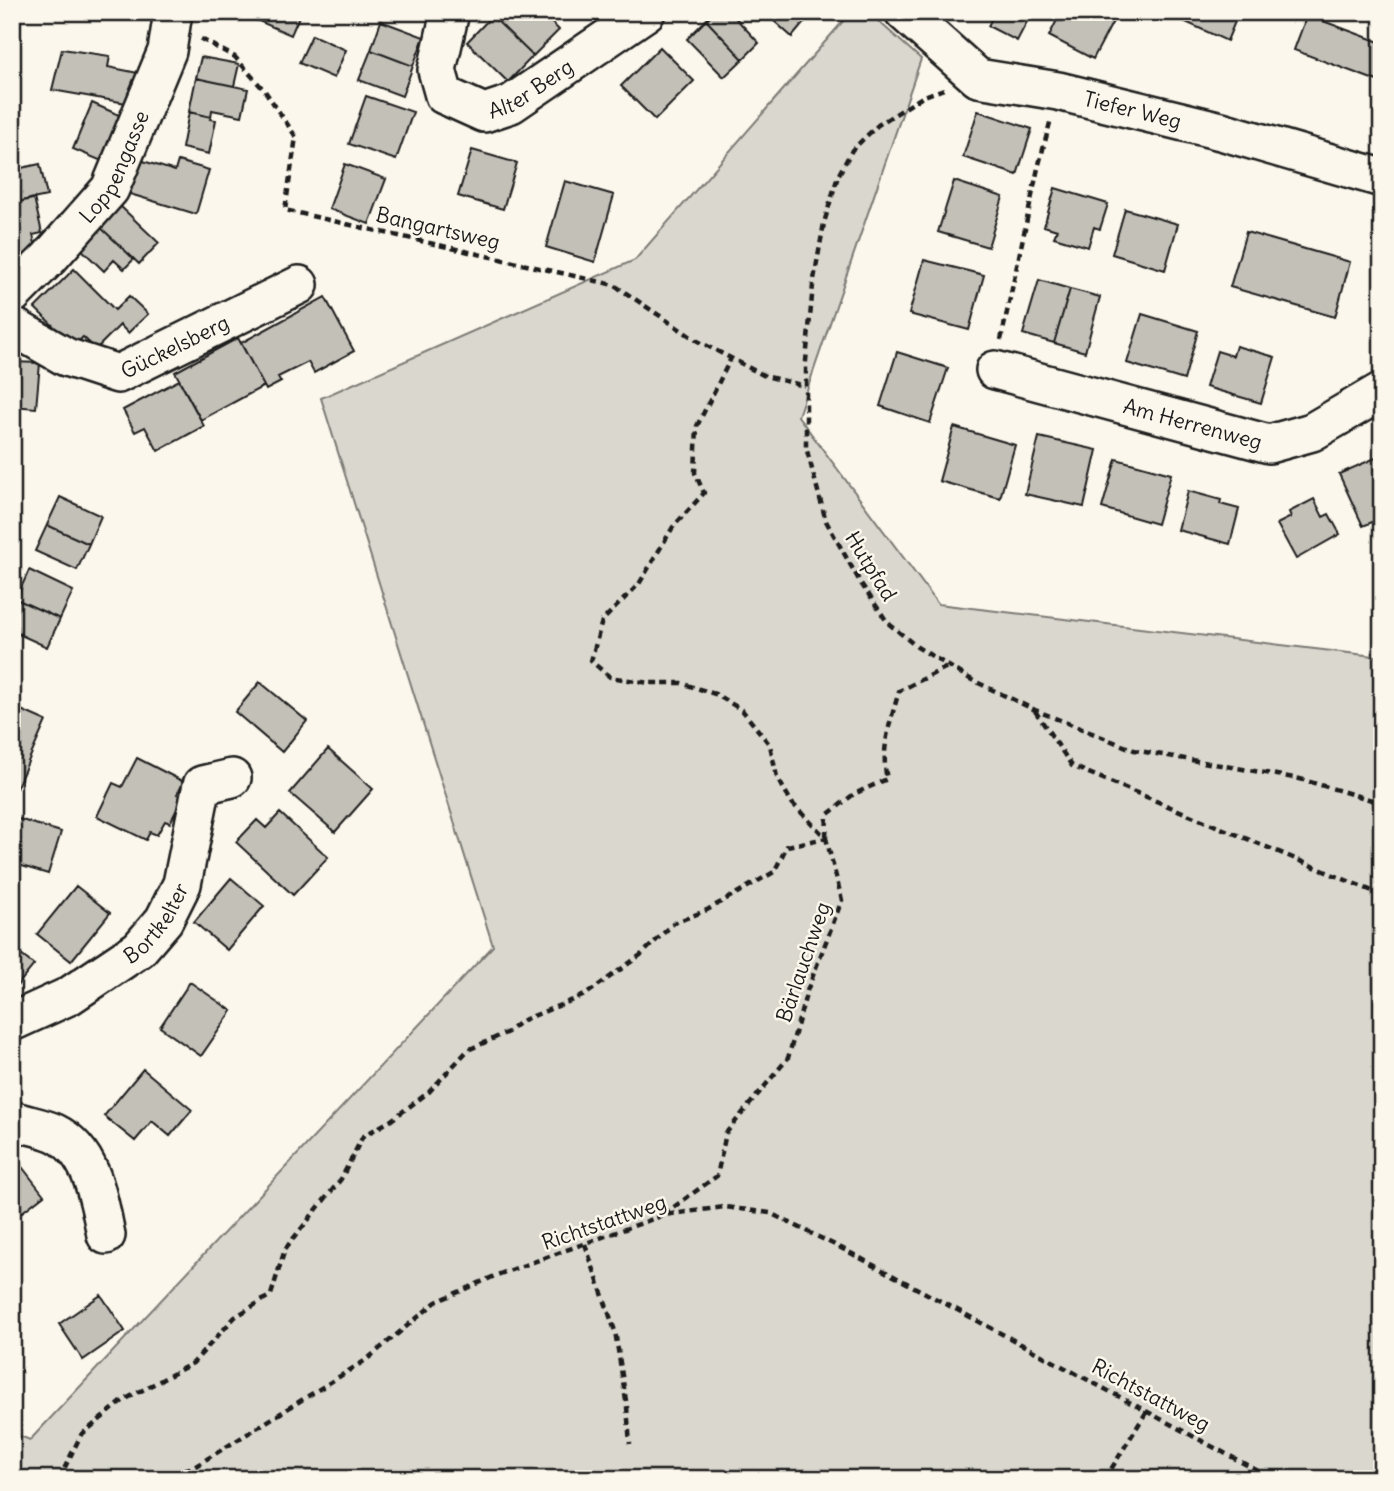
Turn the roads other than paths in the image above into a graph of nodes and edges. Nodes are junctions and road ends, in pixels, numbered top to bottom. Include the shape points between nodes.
1 (450, 12) edge
2 (646, 12) edge
3 (904, 12) edge
4 (172, 16) edge
5 (1382, 178) edge
6 (299, 285) dead end
7 (12, 295) edge
8 (12, 326) edge
9 (995, 370) road end
10 (1382, 391) edge
11 (232, 778) dead end
12 (12, 1022) edge
13 (12, 1121) edge
14 (106, 1234) dead end

1 - 2 street, Alter Berg via 437,70 444,94 484,113 511,104
3 - 5 street, Tiefer Weg via 978,78 1221,131
4 - 7 street, Loppengasse via 167,51 110,189
6 - 8 street, Gückelsberg via 118,374 66,357
9 - 10 street, Am Herrenweg via 1269,444 1312,432
11 - 12 street, Bortkelter via 202,785 182,884 163,920 139,949 69,996
13 - 14 street via 56,1134 78,1151 98,1190

